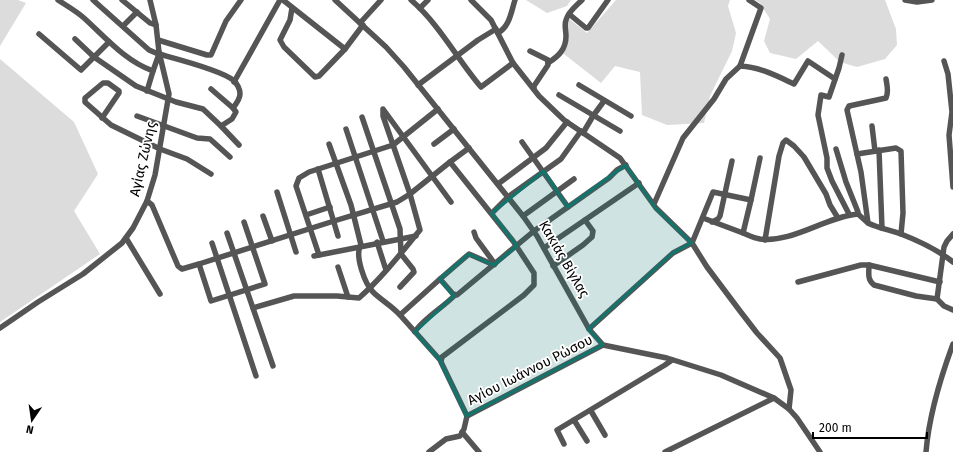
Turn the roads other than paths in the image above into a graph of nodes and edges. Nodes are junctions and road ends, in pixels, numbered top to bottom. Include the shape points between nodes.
1 (58, 0) edge
2 (94, 0) edge
3 (122, 0) edge
4 (150, 0) edge
5 (241, 0) edge
6 (281, 0) edge
7 (335, 0) edge
8 (381, 0) edge
9 (411, 0) edge
10 (428, 0) edge
11 (471, 0) edge
12 (515, 0) edge
13 (582, 0) edge
14 (608, 0) edge
15 (749, 0) edge
16 (904, 0) edge
17 (932, 0) edge
18 (292, 8) junction
19 (420, 8) junction
20 (137, 12) junction
21 (569, 14) junction
22 (361, 24) junction
23 (156, 25) junction
24 (123, 26) junction
25 (497, 31) junction
26 (39, 34) dead end
27 (75, 39) dead end
28 (158, 40) junction
29 (109, 42) junction
30 (345, 49) junction
31 (530, 52) dead end
32 (159, 53) junction
33 (458, 54) junction
34 (842, 55) dead end
35 (94, 57) junction
36 (944, 62) dead end
37 (513, 63) junction
38 (548, 63) junction
39 (740, 66) junction
40 (153, 70) junction
41 (835, 79) junction
42 (886, 79) dead end
43 (234, 82) junction
44 (418, 85) junction
45 (579, 85) dead end
46 (211, 89) dead end
47 (534, 89) junction
48 (147, 91) junction
49 (559, 95) dead end
50 (168, 99) junction
51 (604, 101) junction
52 (233, 108) junction
53 (438, 109) junction
54 (137, 116) dead end
55 (593, 116) junction
56 (631, 116) dead end
57 (362, 117) dead end
58 (102, 118) junction
59 (567, 122) junction
60 (164, 126) junction
61 (221, 126) junction
62 (872, 126) dead end
63 (346, 129) dead end
64 (454, 129) junction
65 (620, 131) dead end
66 (582, 132) junction
67 (403, 137) junction
68 (522, 142) dead end
69 (330, 144) dead end
70 (434, 144) dead end
71 (240, 145) dead end
72 (393, 145) junction
73 (469, 148) junction
74 (160, 149) junction
75 (836, 149) dead end
76 (877, 150) junction
77 (374, 151) junction
78 (857, 154) junction
79 (230, 157) dead end
80 (355, 157) junction
81 (534, 158) junction
82 (760, 158) dead end
83 (732, 161) dead end
84 (450, 162) junction
85 (336, 163) junction
86 (626, 165) junction
87 (318, 169) junction
88 (544, 171) junction
89 (210, 174) dead end
90 (432, 176) junction
91 (574, 179) dead end
92 (639, 183) junction
93 (498, 184) junction
94 (953, 187) edge
95 (557, 191) junction
96 (277, 192) dead end
97 (410, 194) junction
98 (725, 195) junction
99 (508, 197) junction
100 (751, 200) junction
101 (147, 201) junction
102 (452, 202) dead end
103 (391, 204) junction
104 (654, 204) junction
105 (330, 206) junction
106 (568, 207) junction
107 (372, 209) junction
108 (492, 213) junction
109 (850, 214) junction
110 (858, 214) junction
111 (306, 215) junction
112 (353, 215) junction
113 (263, 216) dead end
114 (523, 216) junction
115 (703, 218) junction
116 (838, 218) junction
117 (585, 220) junction
118 (334, 221) junction
119 (244, 222) dead end
120 (712, 222) junction
121 (868, 223) junction
122 (882, 228) junction
123 (310, 229) junction
124 (534, 231) junction
125 (474, 232) dead end
126 (227, 233) dead end
127 (743, 234) junction
128 (902, 234) junction
129 (953, 234) edge
130 (291, 235) junction
131 (338, 236) dead end
132 (416, 236) junction
133 (126, 238) junction
134 (402, 238) junction
135 (765, 240) junction
136 (272, 241) junction
137 (380, 242) junction
138 (692, 242) junction
139 (212, 243) dead end
140 (362, 246) junction
141 (517, 246) junction
142 (253, 247) junction
143 (544, 248) junction
144 (296, 252) dead end
145 (234, 253) junction
146 (401, 254) junction
147 (944, 255) junction
148 (216, 259) junction
149 (953, 262) edge
150 (199, 264) junction
151 (494, 264) junction
152 (553, 266) junction
153 (869, 266) junction
154 (338, 267) dead end
155 (386, 270) junction
156 (440, 279) junction
157 (798, 282) dead end
158 (940, 282) junction
159 (400, 287) dead end
160 (370, 288) junction
161 (246, 290) junction
162 (160, 294) dead end
163 (228, 295) junction
164 (455, 295) junction
165 (348, 297) junction
166 (937, 299) junction
167 (253, 308) junction
168 (953, 310) edge
169 (400, 315) junction
170 (0, 328) edge
171 (589, 329) junction
172 (415, 332) junction
173 (953, 344) edge
174 (603, 345) junction
175 (672, 360) junction
176 (441, 361) junction
177 (273, 366) dead end
178 (256, 376) dead end
179 (774, 398) junction
180 (789, 409) junction
181 (591, 411) junction
182 (467, 416) junction
183 (574, 420) junction
184 (462, 432) junction
185 (604, 435) dead end
186 (587, 441) dead end
187 (564, 444) dead end
188 (428, 452) edge
189 (479, 452) edge
190 (665, 452) edge
191 (820, 452) edge
192 (926, 452) edge

1 - 29 street via 84,18
2 - 24 street
3 - 20 street
4 - 23 street, Αγίας Ζώνης
5 - 28 street via 226,21 211,55
6 - 18 street
6 - 43 street
7 - 22 street, Κακιάς Βίγλας
8 - 22 street
9 - 19 street
10 - 19 street
11 - 25 street via 488,15
12 - 25 street via 508,22 502,31
13 - 21 street
14 - 21 street via 588,28
15 - 39 street via 761,8
16 - 17 street
18 - 30 street
18 - 30 street via 290,20 280,40 315,77
19 - 33 street
20 - 23 street
20 - 24 street
21 - 38 street via 566,19 563,51
22 - 30 street
22 - 44 street, Κακιάς Βίγλας via 386,47
23 - 28 street, Αγίας Ζώνης
24 - 32 street via 149,50
25 - 33 street
25 - 37 street
26 - 35 street via 81,70
27 - 35 street
28 - 32 street, Αγίας Ζώνης
29 - 35 street
29 - 40 street via 137,64
31 - 38 street via 548,60
32 - 40 street
32 - 43 street via 220,73
32 - 50 street, Αγίας Ζώνης
33 - 37 street via 481,88
33 - 44 street
34 - 41 street
35 - 48 street
36 - 94 street via 948,74 952,112 949,135
37 - 47 street
38 - 47 street
39 - 41 street via 763,71 794,84 808,62
39 - 104 street via 726,79 714,99 683,138
40 - 48 street
41 - 109 street via 829,97 821,95 818,115 828,173
42 - 78 street via 886,98 848,107
43 - 52 street via 240,94
44 - 53 street, Κακιάς Βίγλας
45 - 51 street
46 - 52 street
47 - 59 street
48 - 50 street
49 - 55 street
50 - 60 street, Αγίας Ζώνης
50 - 61 street via 203,109
51 - 55 street
51 - 56 street
52 - 61 street via 236,112 232,119
53 - 64 street, Κακιάς Βίγλας
53 - 67 street
54 - 60 street
55 - 65 street
55 - 66 street
57 - 77 street
58 - 58 street via 119,94 119,91 106,83 85,98 85,102
58 - 74 street via 110,126
59 - 66 street
59 - 81 street via 546,148
60 - 74 street, Αγίας Ζώνης
60 - 79 street via 210,140
61 - 71 street
62 - 76 street
63 - 80 street
64 - 70 street
64 - 73 street, Κακιάς Βίγλας
66 - 86 street
66 - 88 street via 561,159
67 - 72 street
67 - 72 street via 383,109
67 - 90 street
68 - 81 street
69 - 85 street
72 - 77 street
72 - 97 street
73 - 84 street
73 - 93 street, Κακιάς Βίγλας
74 - 89 street via 187,159
74 - 101 street, Αγίας Ζώνης
75 - 110 street
76 - 78 street
76 - 122 street
76 - 128 street via 896,148 901,151
77 - 80 street
77 - 103 street
78 - 121 street
80 - 85 street
80 - 107 street
81 - 88 street
81 - 93 street
82 - 100 street
83 - 98 street
84 - 90 street
84 - 108 street
85 - 87 street
85 - 112 street
86 - 92 street
86 - 106 street
87 - 105 street
87 - 111 street via 302,175 297,181 296,186
88 - 95 street
88 - 99 street
90 - 97 street
90 - 102 street
91 - 95 street
92 - 104 street
92 - 117 street
93 - 99 street, Κακιάς Βίγλας
95 - 106 street
95 - 114 street
96 - 130 street
97 - 103 street
97 - 132 street via 420,230
98 - 100 street
98 - 115 street via 713,192
98 - 120 street via 720,216
99 - 108 street
99 - 114 street, Κακιάς Βίγλας
100 - 127 street
101 - 133 street, Αγίας Ζώνης
101 - 150 street via 152,205 178,266 182,268
103 - 107 street
103 - 134 street
104 - 138 street
105 - 111 street
105 - 118 street
106 - 124 street
107 - 112 street
107 - 137 street
108 - 141 street
109 - 110 street
109 - 116 street
110 - 121 street
111 - 123 street
112 - 118 street
112 - 140 street
113 - 136 street
114 - 124 street, Κακιάς Βίγλας
115 - 120 street
115 - 138 street
116 - 135 street via 785,238
116 - 135 street via 804,157 786,140 779,156
117 - 143 street
117 - 152 street via 593,231 592,237
118 - 123 street
118 - 131 street
119 - 142 street
120 - 127 street
121 - 122 street
122 - 128 street
123 - 130 street
123 - 140 street via 317,255
124 - 141 street
124 - 143 street, Κακιάς Βίγλας
125 - 151 street
126 - 145 street
127 - 135 street
128 - 147 street
129 - 147 street via 944,247
130 - 136 street
130 - 144 street
132 - 134 street
132 - 146 street
133 - 162 street
133 - 170 street, Αγίας Ζώνης via 83,274
134 - 137 street
134 - 146 street
136 - 142 street
137 - 140 street
137 - 155 street
138 - 171 street via 673,253
138 - 180 street via 740,311 780,358 791,390
139 - 148 street
140 - 160 street via 358,256
141 - 151 street
141 - 176 street via 534,273 533,287 442,357
142 - 145 street
142 - 161 street via 265,284
143 - 152 street, Κακιάς Βίγλας
145 - 148 street
145 - 161 street
146 - 155 street
146 - 159 street via 414,272
147 - 149 street
147 - 158 street
148 - 150 street
148 - 163 street
150 - 163 street via 211,301
151 - 156 street via 469,254
151 - 164 street
152 - 171 street, Κακιάς Βίγλας
153 - 157 street via 853,266
153 - 158 street
153 - 166 street via 869,279 874,284
154 - 165 street
155 - 160 street
156 - 164 street
156 - 169 street
158 - 166 street
160 - 165 street via 359,298
160 - 169 street
161 - 163 street
161 - 167 street
163 - 178 street
164 - 172 street
165 - 167 street via 294,296
166 - 168 street
167 - 177 street
169 - 172 street
171 - 174 street, Κακιάς Βίγλας
172 - 176 street
173 - 192 street via 936,398
174 - 175 street
174 - 182 street, Αγίου Ιωάννου Ρώσου
175 - 179 street via 721,376
175 - 181 street
176 - 182 street
179 - 180 street
179 - 190 street
180 - 191 street
181 - 183 street
181 - 185 street
182 - 184 street
183 - 186 street
183 - 187 street via 557,430
184 - 188 street via 460,436 446,439
184 - 189 street

